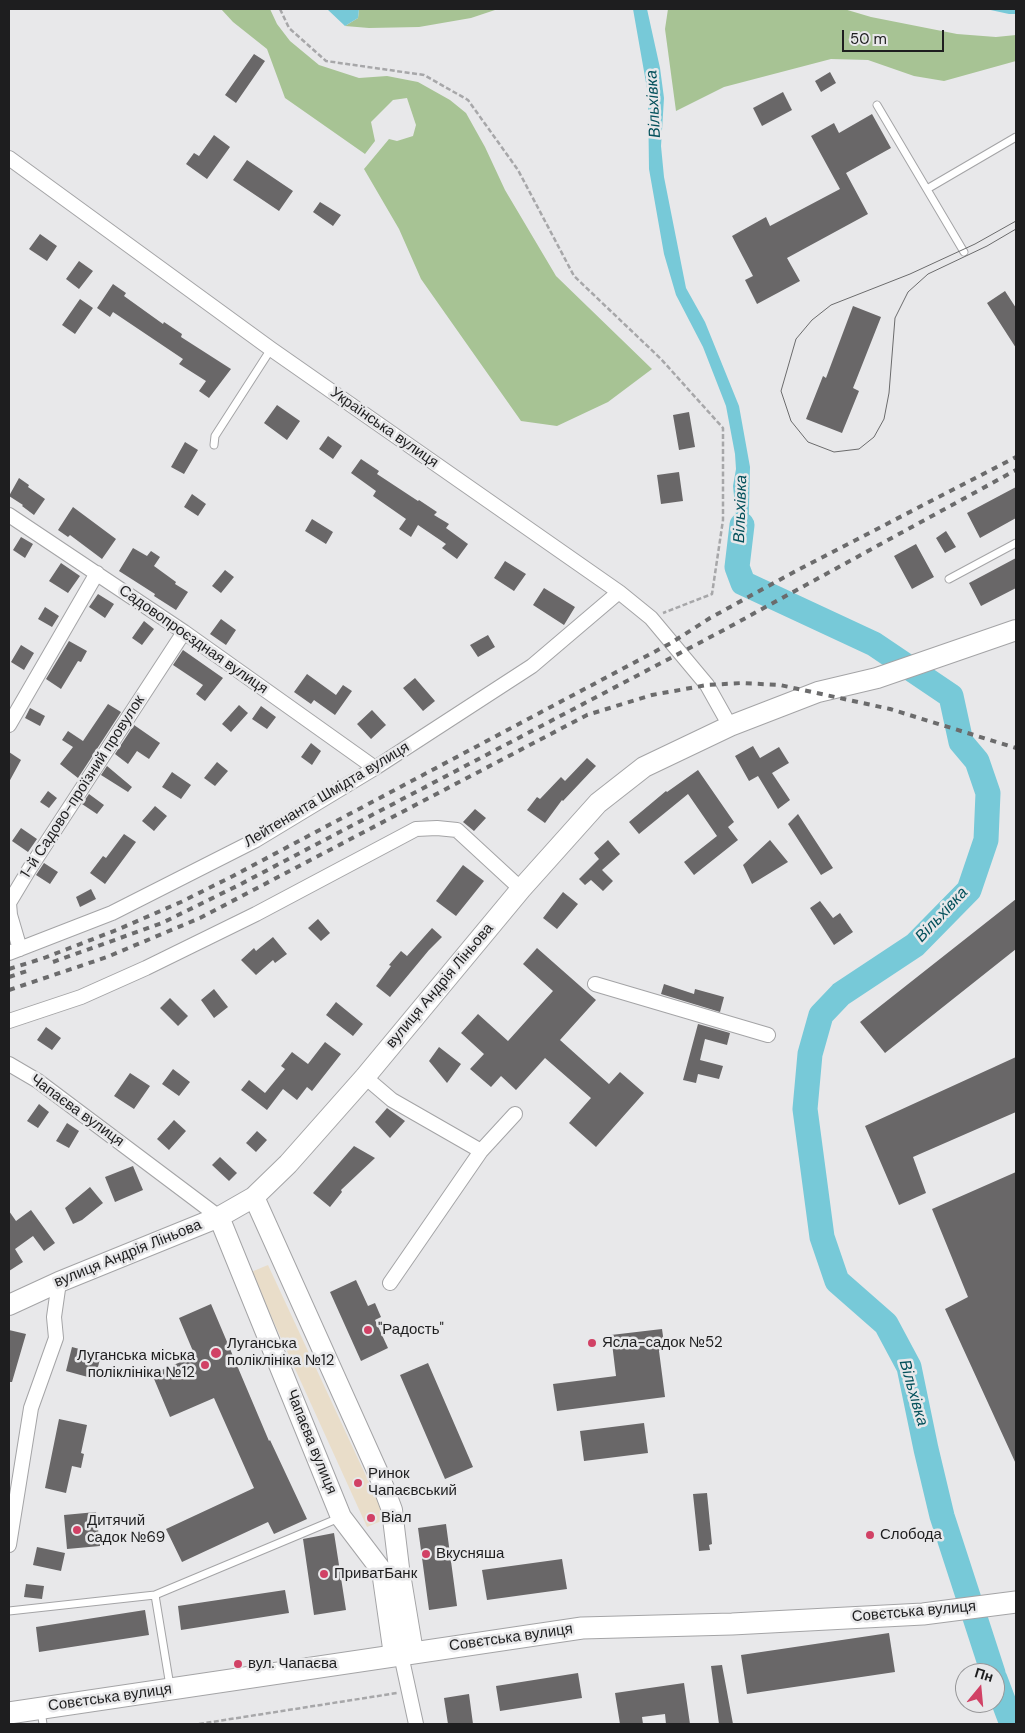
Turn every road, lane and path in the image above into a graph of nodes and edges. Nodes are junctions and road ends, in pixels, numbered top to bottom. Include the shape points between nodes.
1 (280, 9) edge
2 (877, 105) dead end
3 (1016, 138) edge
4 (9, 158) edge
5 (927, 189) junction
6 (964, 252) dead end
7 (271, 349) junction
8 (214, 445) dead end
9 (9, 515) edge
10 (1016, 543) edge
11 (96, 573) junction
12 (949, 579) dead end
13 (619, 592) junction
14 (660, 614) dead end
15 (1016, 630) edge
16 (184, 632) junction
17 (9, 725) edge
18 (730, 726) junction
19 (375, 768) junction
20 (521, 889) junction
21 (15, 951) edge
22 (595, 984) dead end
23 (9, 1021) edge
24 (768, 1035) dead end
25 (9, 1064) edge
26 (365, 1077) junction
27 (515, 1114) dead end
28 (481, 1151) junction
29 (254, 1197) junction
30 (219, 1217) junction
31 (59, 1282) junction
32 (390, 1283) dead end
33 (9, 1305) edge
34 (341, 1517) junction
35 (9, 1545) edge
36 (390, 1569) junction
37 (155, 1595) junction
38 (1016, 1602) edge
39 (9, 1611) edge
40 (403, 1654) junction
41 (171, 1689) junction
42 (409, 1691) junction
43 (9, 1713) edge
44 (42, 1716) edge
45 (199, 1724) edge
46 (416, 1724) edge

1 - 14 path via 289,28 326,61 424,75 468,100 518,170 574,276 661,359 723,428 723,520 712,594
2 - 5 lane
3 - 5 lane
4 - 7 street, Українська вулиця
5 - 6 lane
7 - 8 lane via 215,436
7 - 13 street, Українська вулиця
9 - 11 street, Садовопроєздная вулиця
10 - 12 lane
11 - 16 street, Садовопроєздная вулиця
11 - 17 street
13 - 18 street, Українська вулиця via 651,618 707,686
13 - 19 street, Лейтенанта Шмідта вулиця via 532,666
15 - 18 street, вулиця Андрія Ліньова via 877,678 818,692
16 - 19 street, Садовопроєздная вулиця
16 - 21 street, 1-й Садово-проїзний провулок via 9,903
18 - 20 street, вулиця Андрія Ліньова via 644,767 598,803
19 - 21 street, Лейтенанта Шмідта вулиця via 256,840 112,913
20 - 23 street via 456,830 416,829 146,968 81,997
20 - 26 street, вулиця Андрія Ліньова
22 - 24 street
25 - 30 street, Чапаєва вулиця via 38,1081
26 - 28 street via 392,1100
26 - 29 street, вулиця Андрія Ліньова via 288,1164
27 - 28 street
28 - 32 street
29 - 30 street, вулиця Андрія Ліньова
29 - 36 street, Чапаєва вулиця via 392,1510
30 - 31 street, вулиця Андрія Ліньова
30 - 34 street, Чапаєва вулиця
31 - 33 street, вулиця Андрія Ліньова
31 - 35 street via 54,1317 56,1338 31,1408
34 - 36 street, Чапаєва вулиця
34 - 37 lane
36 - 40 street, Чапаєва вулиця
37 - 39 lane
37 - 41 lane
38 - 40 main road, Совєтська вулиця via 923,1614 582,1628
40 - 41 main road, Совєтська вулиця
40 - 42 street, Чапаєва вулиця
41 - 44 main road, Совєтська вулиця
42 - 45 path
42 - 46 street, Чапаєва вулиця
43 - 44 main road, Совєтська вулиця

